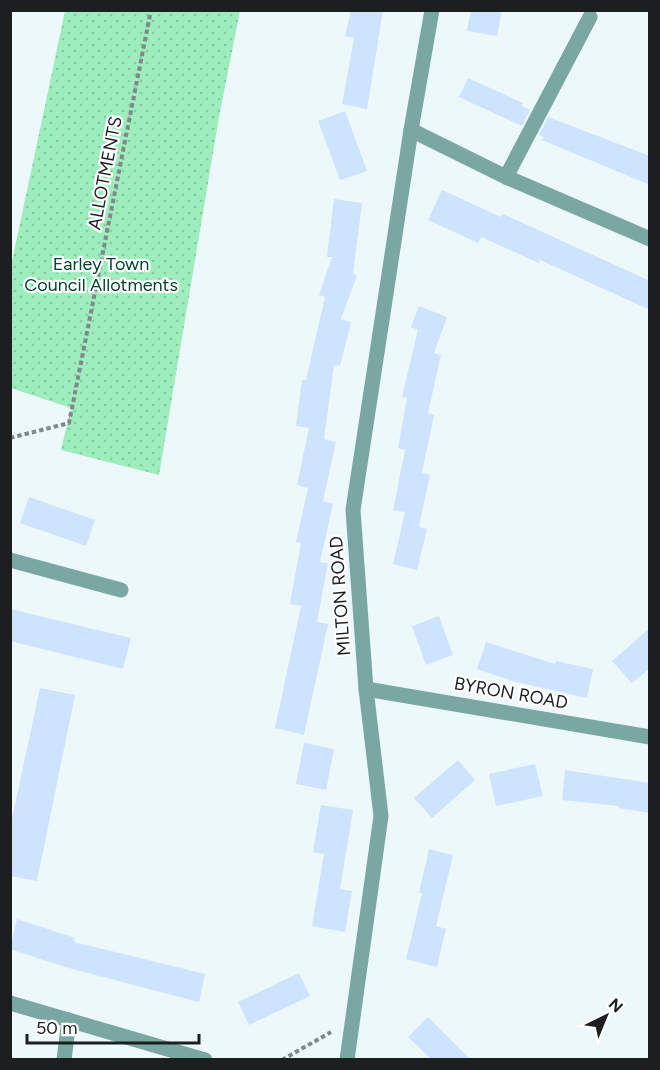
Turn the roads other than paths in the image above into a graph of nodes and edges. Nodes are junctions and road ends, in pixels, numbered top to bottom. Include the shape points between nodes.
1 (432, 10) edge
2 (590, 17) dead end
3 (411, 130) junction
4 (506, 177) junction
5 (650, 239) edge
6 (10, 560) edge
7 (121, 590) dead end
8 (366, 689) junction
9 (650, 737) edge
10 (10, 1003) edge
11 (69, 1020) junction
12 (64, 1059) edge
13 (205, 1059) edge
14 (348, 1059) edge

1 - 3 street, MILTON ROAD
2 - 4 street
3 - 4 street
3 - 8 street, MILTON ROAD via 353,510
4 - 5 street
6 - 7 street
8 - 9 street, BYRON ROAD
8 - 14 street, MILTON ROAD via 381,816
10 - 11 street
11 - 12 street
11 - 13 street

